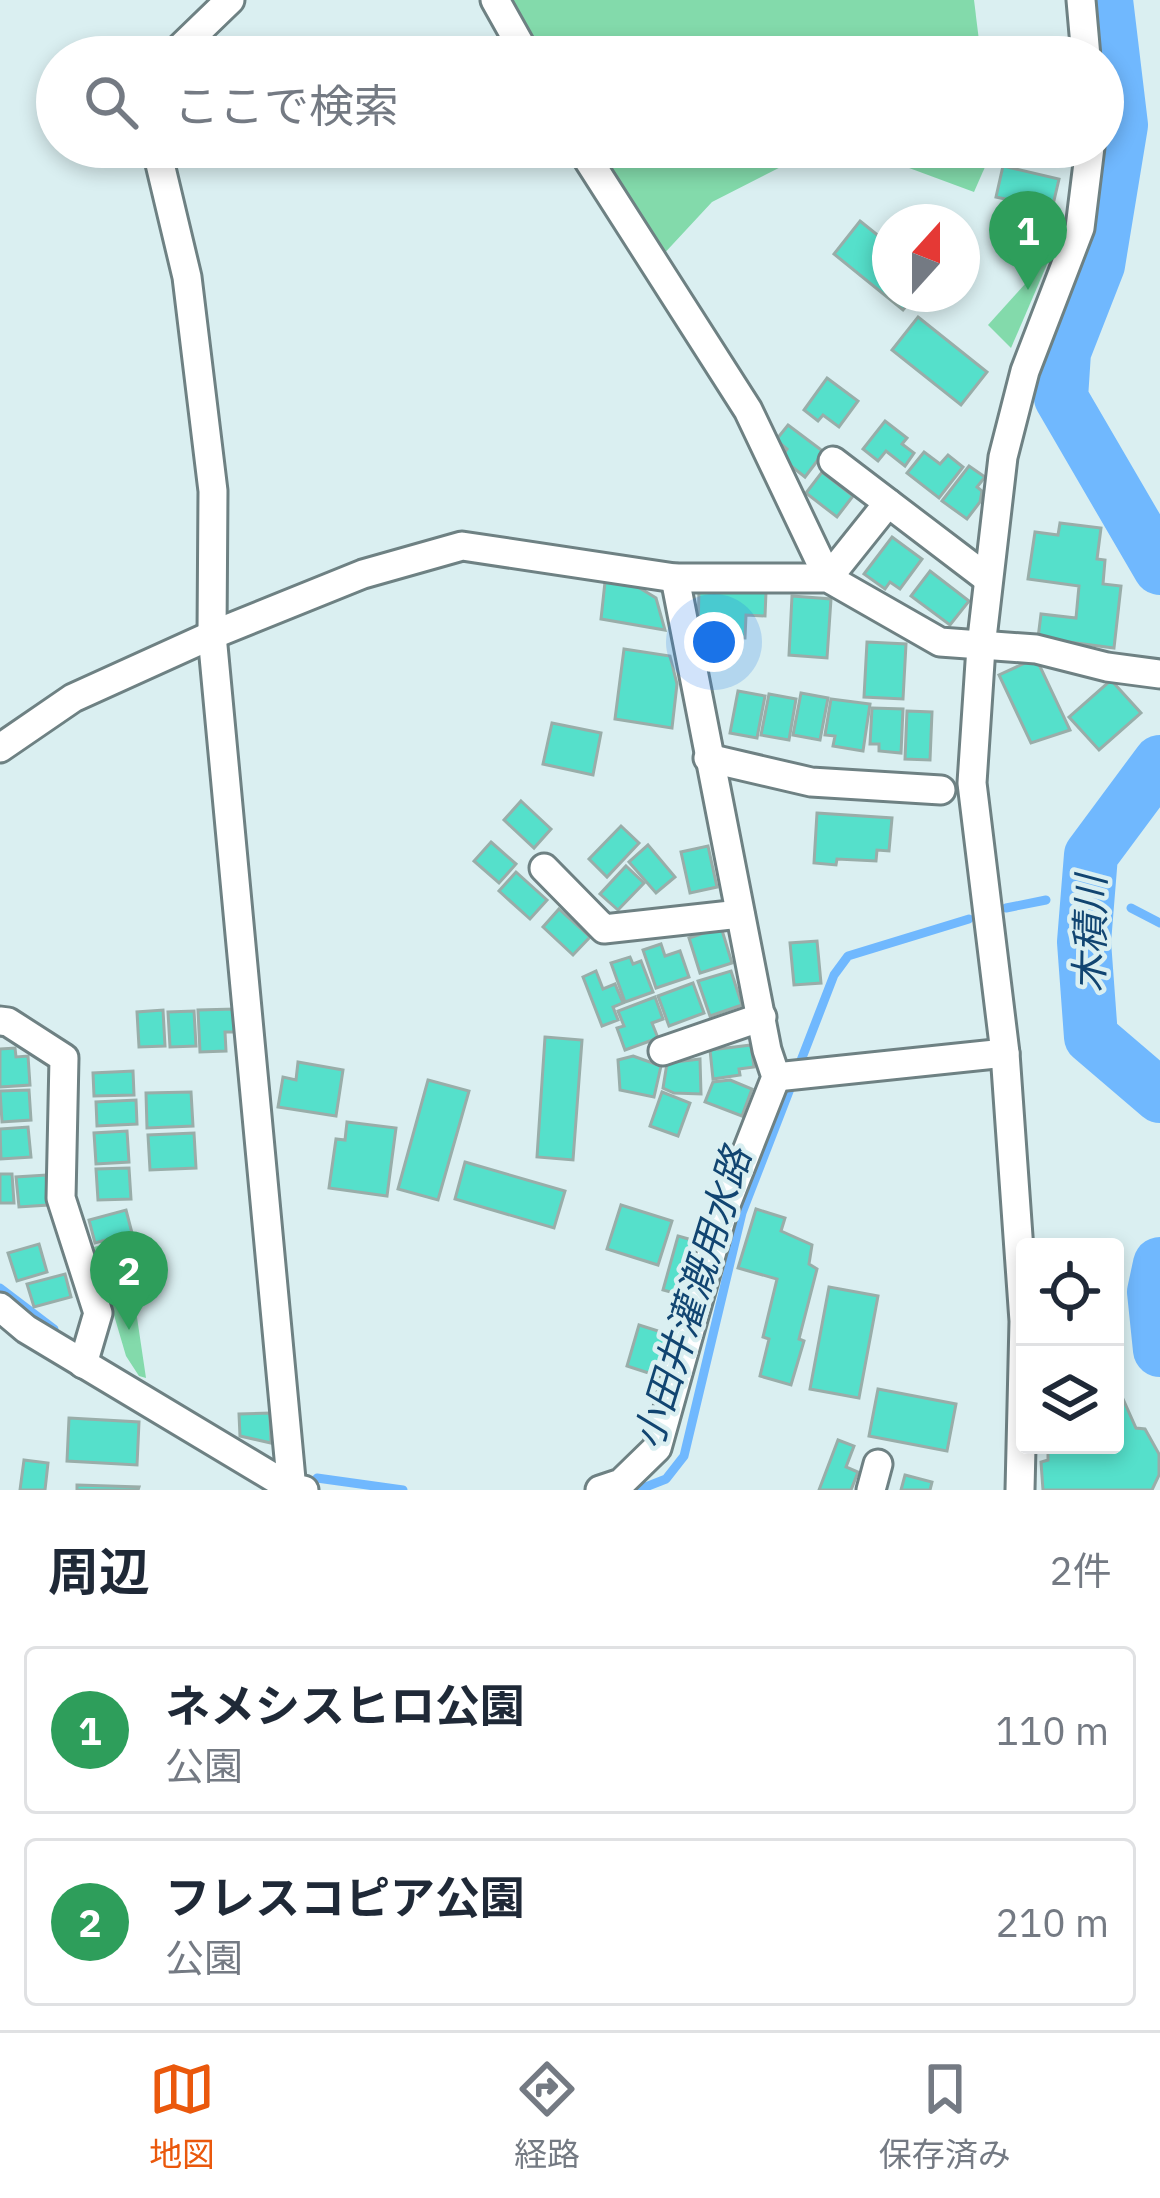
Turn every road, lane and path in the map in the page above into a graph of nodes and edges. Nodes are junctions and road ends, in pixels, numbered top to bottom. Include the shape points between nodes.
1 (230, 0) edge
2 (495, 0) edge
3 (1081, 0) edge
4 (193, 36) edge
5 (515, 36) edge
6 (1084, 36) edge
7 (161, 168) edge
8 (593, 168) edge
9 (1087, 168) edge
10 (833, 461) dead end
11 (888, 502) junction
12 (675, 578) junction
13 (828, 578) junction
14 (988, 579) junction
15 (212, 635) junction
16 (981, 647) junction
17 (1160, 674) edge
18 (0, 748) edge
19 (708, 758) junction
20 (941, 790) dead end
21 (544, 868) dead end
22 (740, 914) junction
23 (762, 1017) junction
24 (0, 1021) edge
25 (663, 1051) dead end
26 (1005, 1053) junction
27 (789, 1076) junction
28 (0, 1307) edge
29 (83, 1364) junction
30 (296, 1489) edge
31 (600, 1490) edge
32 (1020, 1490) edge

1 - 4 street
2 - 5 street
3 - 6 street
7 - 15 street via 187,277 213,491
8 - 13 street via 748,410
9 - 14 street via 1080,228 1025,371 1003,457
10 - 11 street
11 - 13 street
11 - 14 street
12 - 13 street
12 - 15 street via 463,546 363,574
12 - 19 street
13 - 16 street via 940,642
14 - 16 street
15 - 18 street via 73,698
15 - 30 street
16 - 17 street via 1036,649
16 - 26 street via 972,783
19 - 20 street via 811,782
19 - 22 street
21 - 22 street via 604,929
22 - 23 street
23 - 25 street
23 - 27 street
24 - 29 street via 64,1058 61,1198 98,1312
26 - 27 street
26 - 32 street via 1024,1321
27 - 31 street via 723,1212 657,1448 621,1483
28 - 29 street
29 - 30 street

